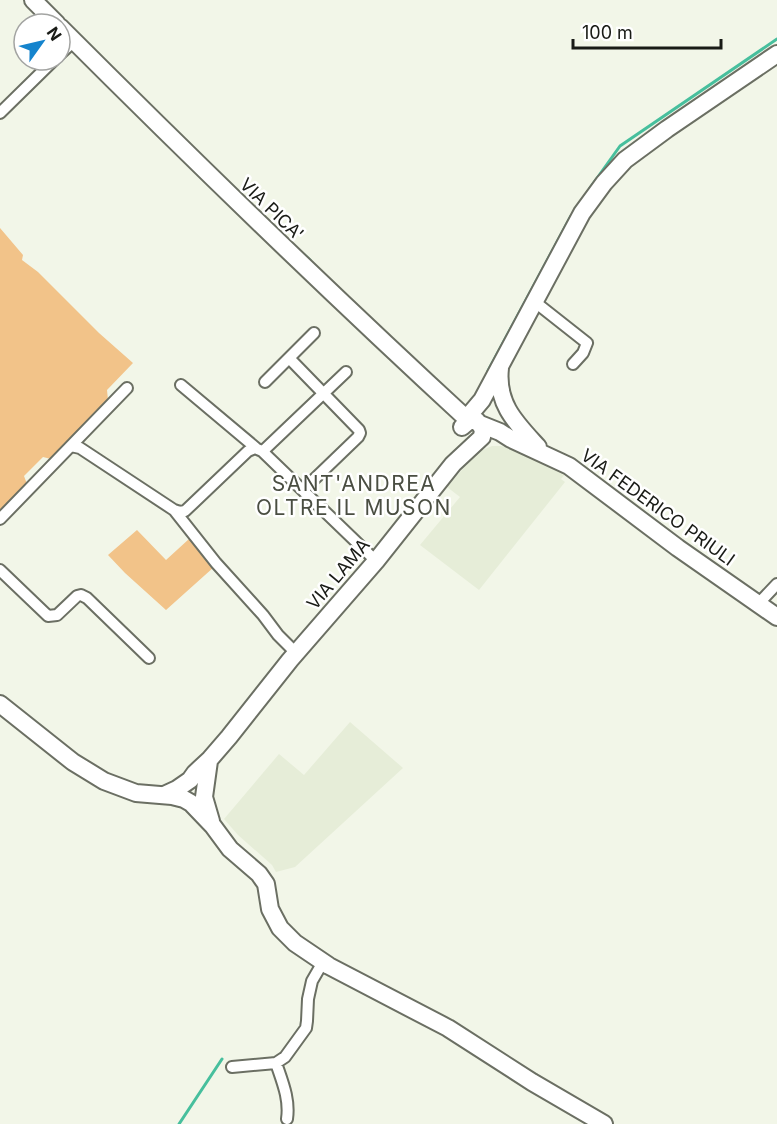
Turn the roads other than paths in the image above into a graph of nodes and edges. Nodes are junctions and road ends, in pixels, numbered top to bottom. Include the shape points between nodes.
1 (33, 0) edge
2 (45, 12) edge
3 (74, 41) edge
4 (777, 54) edge
5 (42, 72) edge
6 (0, 113) edge
7 (535, 302) junction
8 (314, 333) dead end
9 (289, 358) junction
10 (573, 364) dead end
11 (500, 365) junction
12 (346, 372) dead end
13 (265, 382) dead end
14 (181, 385) dead end
15 (127, 388) dead end
16 (323, 394) junction
17 (472, 430) junction
18 (72, 446) junction
19 (255, 450) junction
20 (551, 457) junction
21 (303, 490) junction
22 (174, 510) junction
23 (0, 519) edge
24 (376, 561) junction
25 (0, 570) edge
26 (777, 584) edge
27 (759, 603) junction
28 (777, 617) edge
29 (296, 653) junction
30 (149, 658) dead end
31 (0, 704) edge
32 (193, 792) junction
33 (322, 962) junction
34 (276, 1063) junction
35 (232, 1067) dead end
36 (287, 1119) dead end
37 (604, 1124) edge

1 - 2 street, VIA PICA'
3 - 17 street, VIA PICA' via 446,401 459,423
4 - 7 street via 625,160 582,213
5 - 6 street
7 - 10 street via 587,343
7 - 11 street
8 - 9 street
9 - 13 street
9 - 16 street
11 - 17 street
11 - 20 street via 500,391 508,412
12 - 16 street
14 - 19 street
15 - 18 street
16 - 19 street
16 - 21 street via 360,435
17 - 20 street, VIA FEDERICO PRIULI via 504,434
17 - 24 street, VIA LAMA via 453,464
18 - 22 street
18 - 23 street
19 - 21 street
19 - 22 street via 185,511
20 - 27 street, VIA FEDERICO PRIULI
21 - 24 street
22 - 29 street
24 - 29 street, VIA LAMA
25 - 30 street via 48,616 57,615 77,596 87,598
26 - 27 street
27 - 28 street, VIA FEDERICO PRIULI
29 - 32 street, VIA LAMA via 229,737 195,772
31 - 32 street via 73,762 104,781 136,793
32 - 33 street via 230,849 266,884 270,909 280,928
33 - 34 street via 312,981 306,1028
33 - 37 street via 448,1028
34 - 35 street
34 - 36 street via 289,1108

